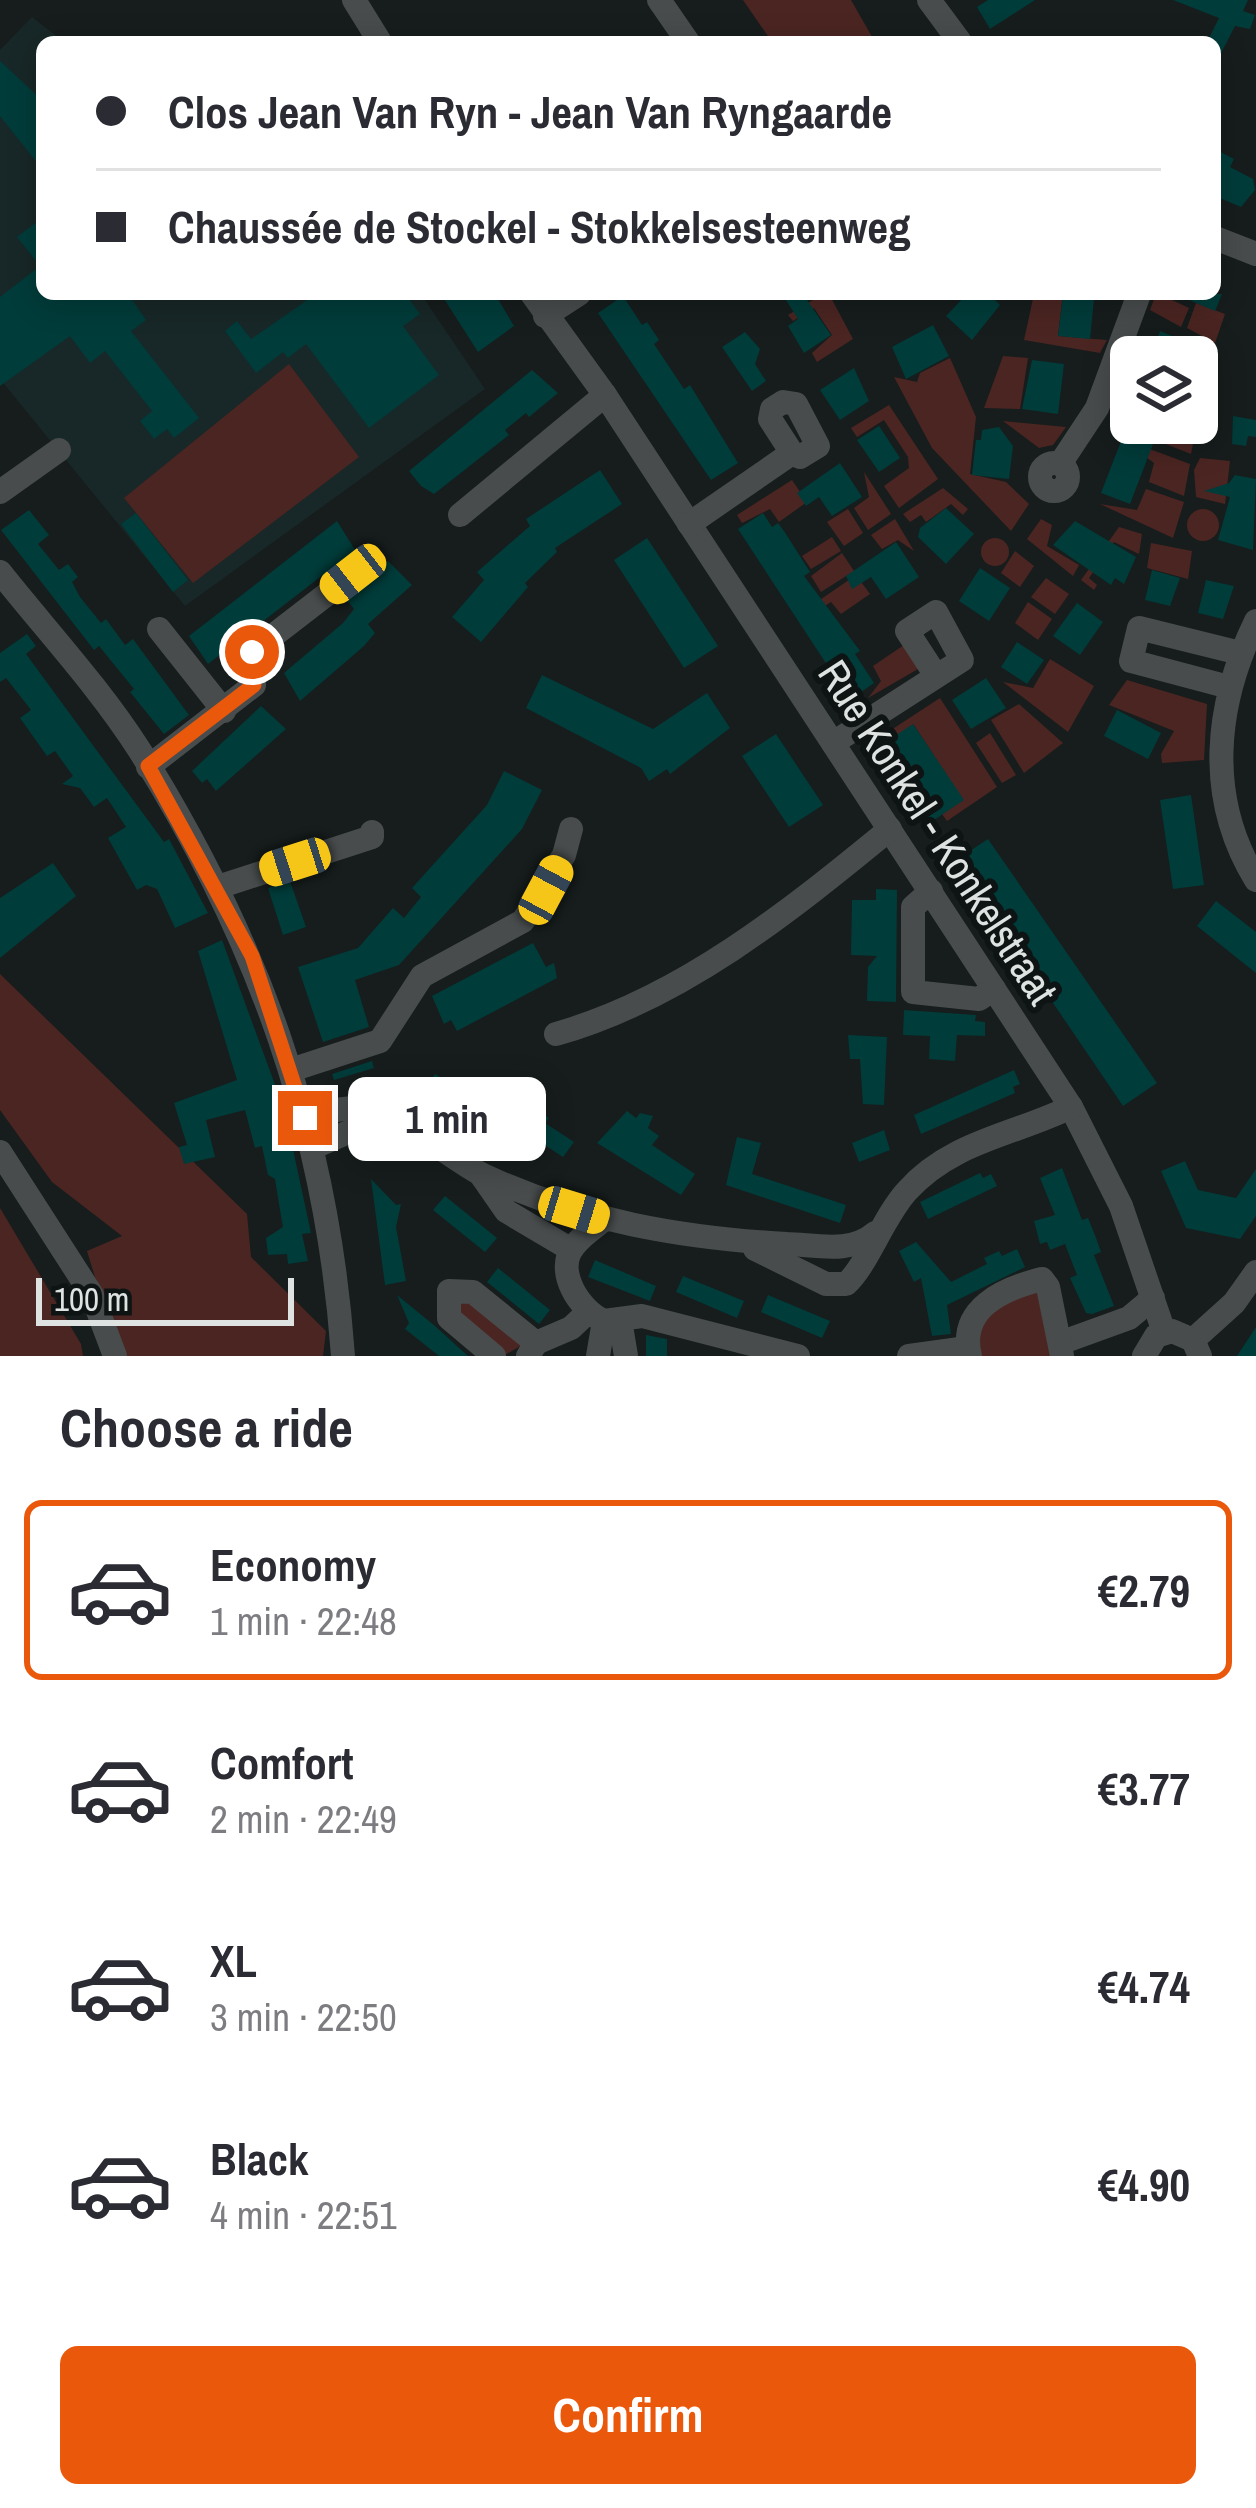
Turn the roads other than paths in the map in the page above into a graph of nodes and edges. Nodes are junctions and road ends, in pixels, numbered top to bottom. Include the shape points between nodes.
1 (354, 0) edge
2 (659, 0) edge
3 (928, 0) edge
4 (376, 36) edge
5 (684, 36) edge
6 (955, 36) edge
7 (1221, 240) edge
8 (1256, 254) edge
9 (1137, 300) edge
10 (545, 303) edge
11 (605, 395) junction
12 (59, 450) dead end
13 (792, 453) dead end
14 (1060, 464) dead end
15 (0, 492) edge
16 (460, 515) dead end
17 (689, 524) junction
18 (0, 572) edge
19 (353, 574) dead end
20 (1256, 620) edge
21 (159, 629) dead end
22 (1240, 653) junction
23 (935, 674) dead end
24 (1229, 687) junction
25 (224, 711) junction
26 (833, 743) junction
27 (148, 766) junction
28 (571, 829) dead end
29 (890, 829) junction
30 (372, 832) dead end
31 (1256, 880) edge
32 (218, 887) junction
33 (931, 892) junction
34 (994, 989) junction
35 (556, 1034) dead end
36 (291, 1070) junction
37 (1071, 1107) junction
38 (305, 1118) junction
39 (405, 1127) junction
40 (314, 1148) junction
41 (0, 1152) edge
42 (481, 1174) junction
43 (605, 1219) junction
44 (875, 1233) junction
45 (741, 1244) junction
46 (570, 1249) junction
47 (1256, 1272) edge
48 (1153, 1298) junction
49 (604, 1318) junction
50 (1164, 1332) junction
51 (1196, 1348) edge
52 (1061, 1349) edge
53 (532, 1350) edge
54 (969, 1352) edge
55 (115, 1356) edge
56 (343, 1356) edge
57 (494, 1356) edge
58 (598, 1356) edge
59 (626, 1356) edge
60 (798, 1356) edge
61 (909, 1356) edge
62 (1144, 1356) edge

1 - 4 street
2 - 5 street
3 - 6 street
7 - 8 street
9 - 14 street via 1097,408
10 - 11 street, Rue Konkel - Konkelstraat
11 - 16 street
11 - 17 street, Rue Konkel - Konkelstraat
12 - 15 street
13 - 17 street
17 - 26 street, Rue Konkel - Konkelstraat
18 - 27 street
19 - 25 street via 252,652 254,685
20 - 22 street
21 - 25 street
22 - 24 street
22 - 24 street via 1139,628 1131,661
23 - 26 street
24 - 31 street via 1222,788
25 - 27 street
26 - 29 street, Rue Konkel - Konkelstraat
27 - 32 street
28 - 36 street via 524,920 422,976 380,1041
29 - 33 street, Rue Konkel - Konkelstraat
29 - 35 street via 787,914 614,1018
30 - 32 street
32 - 36 street via 252,956
33 - 34 street, Rue Konkel - Konkelstraat
33 - 34 street via 914,907 913,992 979,1000
34 - 37 street, Rue Konkel - Konkelstraat
36 - 38 street
37 - 44 street via 946,1157 905,1192
37 - 48 street, Rue Konkel - Konkelstraat via 1121,1206
38 - 39 street via 374,1108
38 - 40 street
39 - 40 street via 360,1127
39 - 42 street
40 - 56 street
41 - 55 street via 92,1295
42 - 43 street
42 - 46 street via 506,1210
43 - 45 street
43 - 46 street
44 - 45 street via 847,1246
44 - 45 street via 854,1277 836,1287
46 - 49 street via 571,1286
47 - 51 street
48 - 50 street, Rue Konkel - Konkelstraat
48 - 52 street via 1130,1318
49 - 53 street
49 - 58 street
49 - 59 street
49 - 60 street via 651,1317
50 - 51 street via 1180,1332
50 - 62 street
52 - 54 street via 1042,1279 974,1310
53 - 57 street via 473,1292 449,1291 449,1318
54 - 61 street

